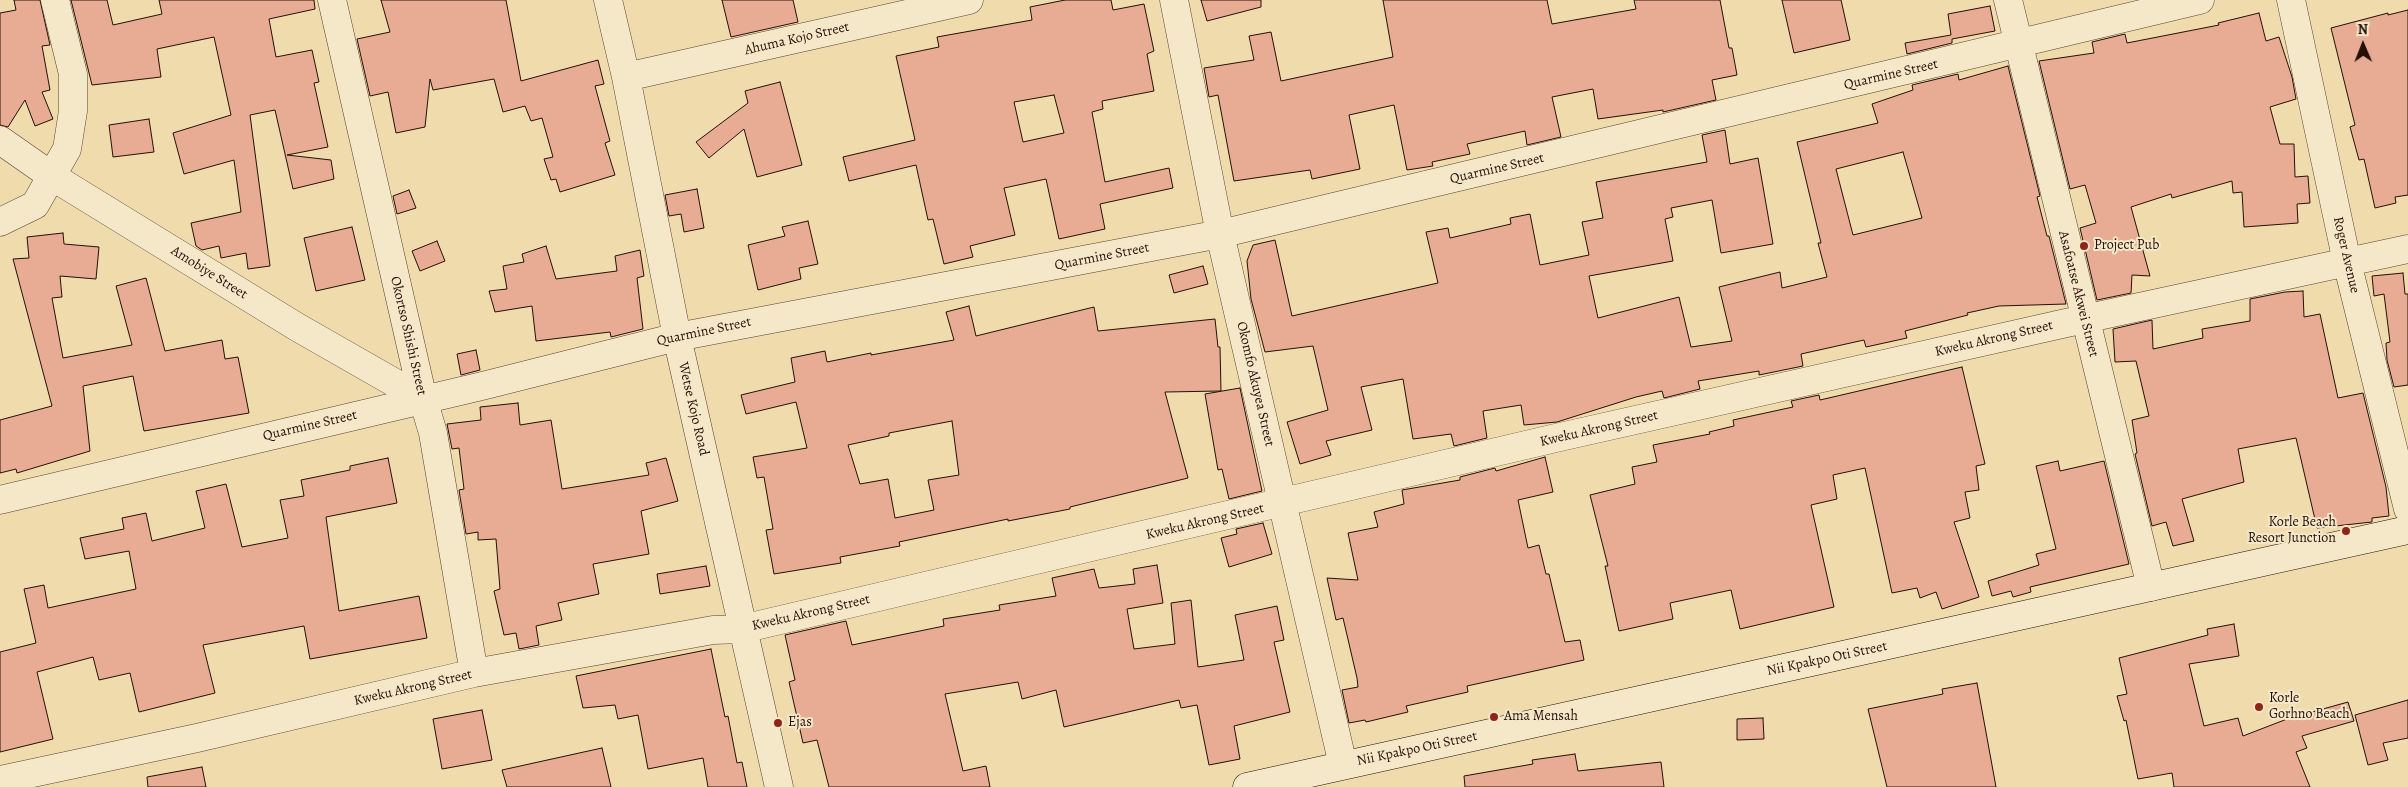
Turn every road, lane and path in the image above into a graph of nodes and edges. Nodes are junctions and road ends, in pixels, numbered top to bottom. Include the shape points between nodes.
1 (56, 0) edge
2 (332, 0) edge
3 (608, 0) edge
4 (969, 0) edge
5 (1174, 0) edge
6 (2008, 0) edge
7 (2200, 0) edge
8 (2291, 0) edge
9 (2018, 45) junction
10 (626, 77) junction
11 (0, 140) edge
12 (53, 176) junction
13 (0, 222) edge
14 (1220, 234) junction
15 (2408, 249) edge
16 (2347, 262) junction
17 (2084, 319) junction
18 (677, 337) junction
19 (423, 399) junction
20 (0, 500) edge
21 (1283, 504) junction
22 (2408, 509) edge
23 (2408, 530) edge
24 (2151, 587) junction
25 (742, 629) junction
26 (474, 673) junction
27 (1344, 765) junction
28 (0, 780) edge
29 (779, 787) edge
30 (1247, 787) edge

1 - 12 street via 73,74 67,149
2 - 19 street, Okortso Shishi Street
3 - 10 street, Wetse Kojo Road
4 - 10 street, Ahuma Kojo Street
5 - 14 street, Okomfo Akuyea Street
6 - 9 street, Asafoatse Akwei Street
7 - 9 street, Quarmine Street
8 - 16 street, Roger Avenue
9 - 14 street, Quarmine Street
9 - 17 street, Asafoatse Akwei Street
10 - 18 street, Wetse Kojo Road
11 - 12 street, Amobiye Street
12 - 13 street via 35,205
12 - 19 street, Amobiye Street via 296,327
14 - 18 street, Quarmine Street
14 - 21 street, Okomfo Akuyea Street
15 - 16 street, Kweku Akrong Street
16 - 17 street, Kweku Akrong Street
16 - 22 street, Roger Avenue
17 - 21 street, Kweku Akrong Street
17 - 24 street, Asafoatse Akwei Street
18 - 19 street, Quarmine Street
18 - 25 street, Wetse Kojo Road
19 - 20 street, Quarmine Street
19 - 26 street, Okortso Shishi Street via 433,433
21 - 25 street, Kweku Akrong Street
21 - 27 street, Okomfo Akuyea Street
23 - 24 street, Nii Kpakpo Oti Street
24 - 27 street, Nii Kpakpo Oti Street
25 - 26 street, Kweku Akrong Street via 713,630
25 - 29 street, Wetse Kojo Road
26 - 28 street, Kweku Akrong Street
27 - 30 street, Nii Kpakpo Oti Street

